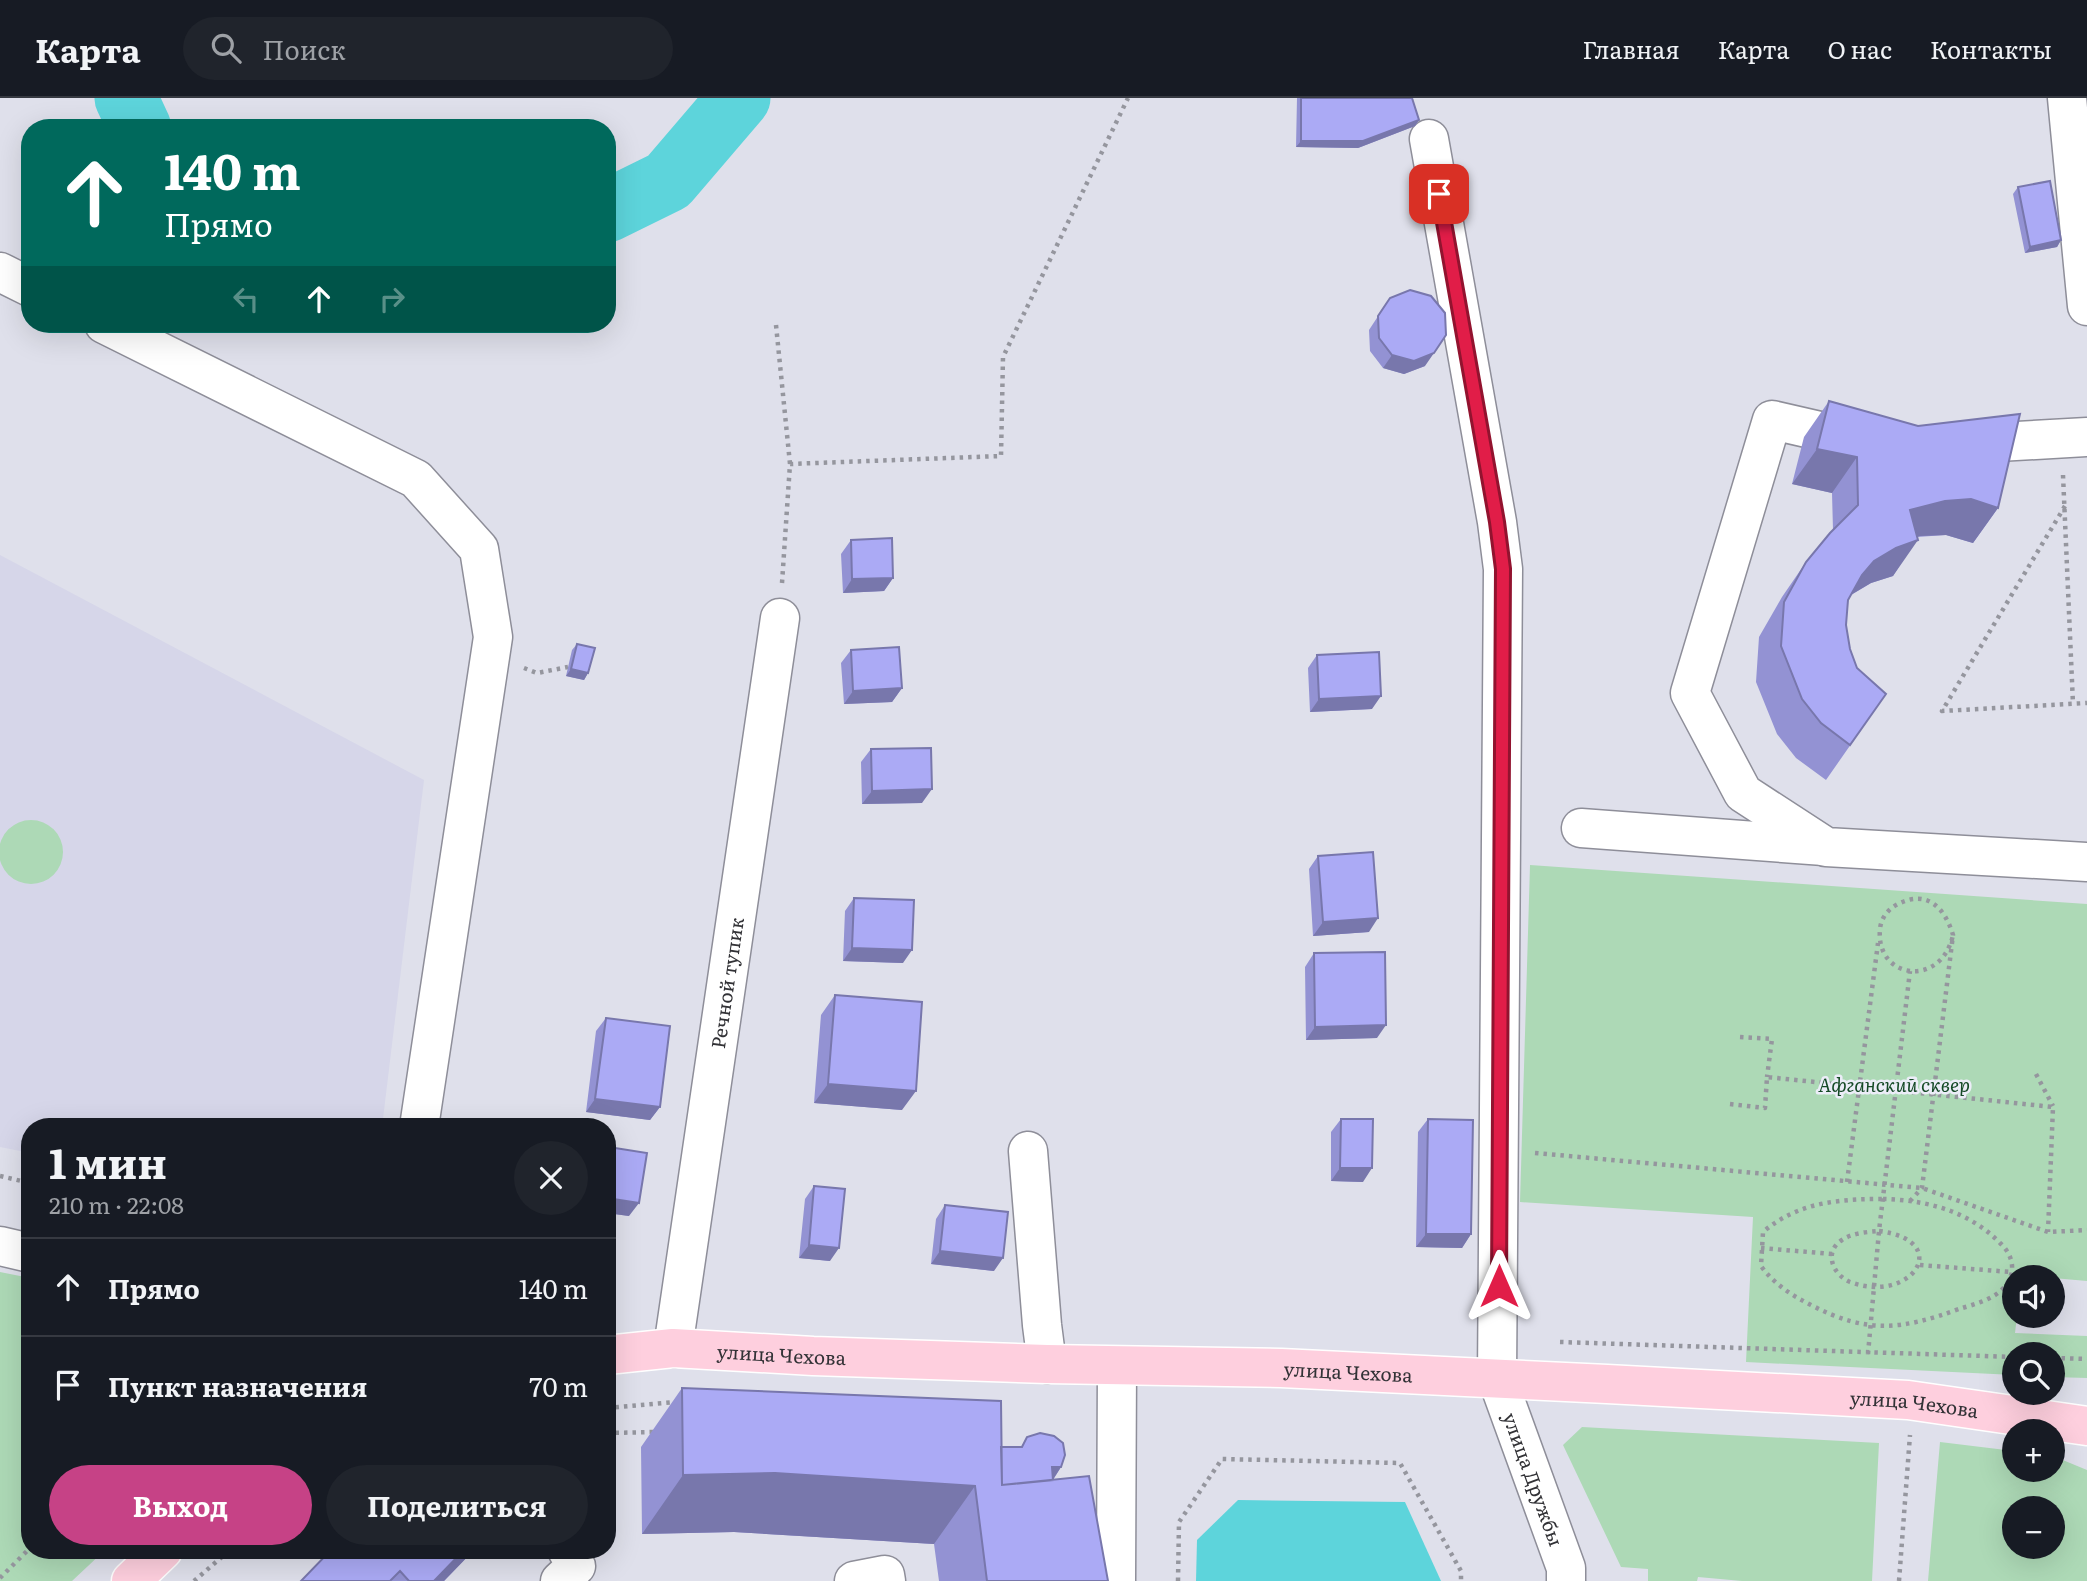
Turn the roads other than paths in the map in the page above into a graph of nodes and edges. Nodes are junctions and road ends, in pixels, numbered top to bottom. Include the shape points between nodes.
1 (2067, 98) edge
2 (1429, 139) dead end
3 (0, 272) edge
4 (21, 282) edge
5 (2087, 306) edge
6 (122, 333) edge
7 (2087, 437) edge
8 (780, 618) road end
9 (1581, 828) dead end
10 (1826, 846) junction
11 (2087, 862) edge
12 (420, 1118) edge
13 (1028, 1151) dead end
14 (0, 1245) edge
15 (21, 1251) edge
16 (673, 1348) junction
17 (616, 1354) edge
18 (1047, 1364) junction
19 (1117, 1366) junction
20 (1497, 1378) junction
21 (2087, 1426) edge
22 (154, 1559) edge
23 (131, 1581) edge
24 (854, 1581) edge
25 (886, 1581) edge
26 (1116, 1581) edge
27 (1566, 1581) edge

1 - 5 street
2 - 20 street via 1503,569
3 - 4 street
6 - 12 street via 416,479 479,549 493,637
7 - 10 street via 1912,448 1772,420 1690,694 1743,793
8 - 16 street, Речной тупик
9 - 10 street
10 - 11 street
13 - 18 street
14 - 15 street
16 - 17 main road, улица Чехова
16 - 18 main road, улица Чехова
18 - 19 main road, улица Чехова
19 - 20 main road, улица Чехова
19 - 26 street
20 - 21 main road, улица Чехова via 1908,1400
20 - 27 street, улица Дружбы via 1566,1568
22 - 23 main road
24 - 25 street via 885,1575

